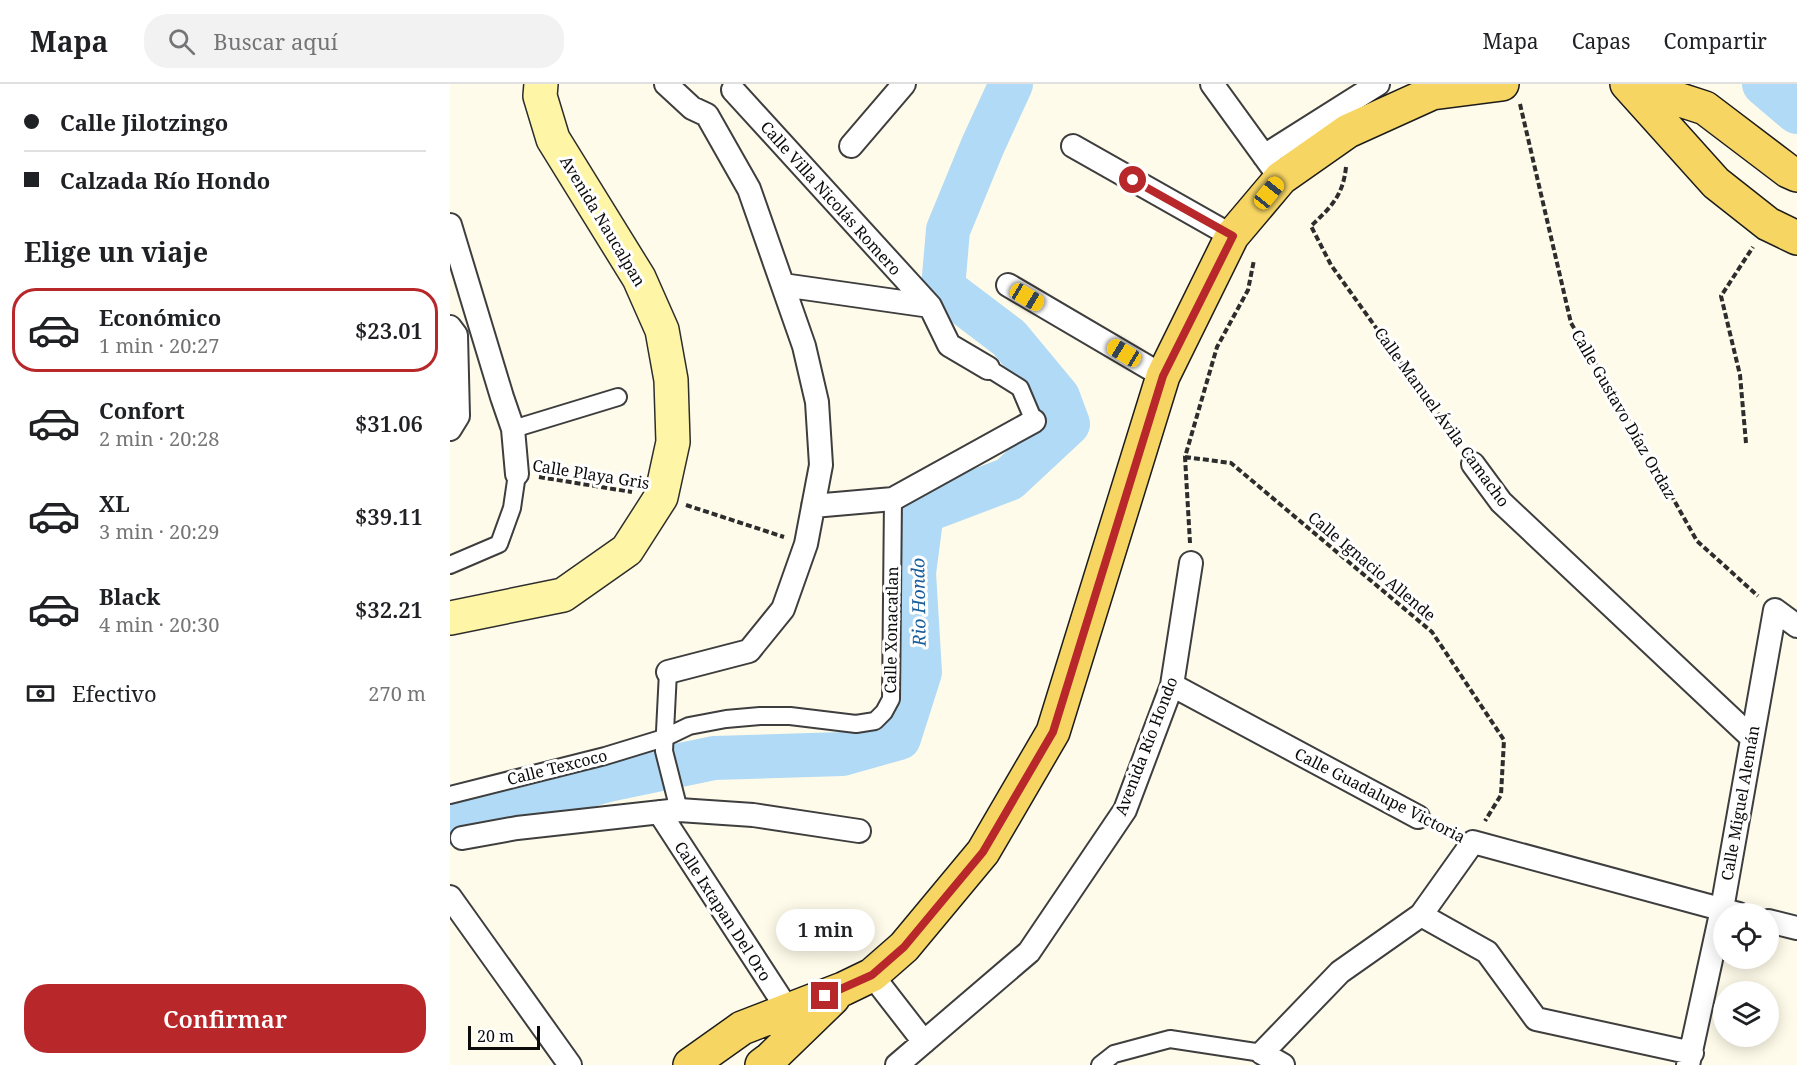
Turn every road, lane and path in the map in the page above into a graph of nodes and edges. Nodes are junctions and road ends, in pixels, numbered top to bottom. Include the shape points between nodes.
1 (541, 84) edge
2 (666, 84) edge
3 (904, 84) edge
4 (1212, 84) edge
5 (1378, 84) edge
6 (1629, 84) edge
7 (736, 87) edge
8 (1510, 90) edge
9 (706, 115) junction
10 (1347, 131) junction
11 (851, 146) dead end
12 (1073, 146) dead end
13 (1272, 167) junction
14 (1797, 176) edge
15 (1768, 224) junction
16 (450, 225) edge
17 (1797, 238) edge
18 (1243, 243) junction
19 (783, 285) junction
20 (1008, 285) dead end
21 (930, 306) junction
22 (450, 327) edge
23 (988, 368) joint
24 (1163, 376) junction
25 (618, 397) dead end
26 (1034, 421) joint
27 (450, 429) edge
28 (513, 429) junction
29 (1746, 443) dead end
30 (1185, 457) junction
31 (1473, 464) joint
32 (517, 474) junction
33 (661, 497) junction
34 (893, 499) junction
35 (813, 506) junction
36 (806, 544) junction
37 (1191, 563) joint
38 (450, 565) edge
39 (1775, 610) junction
40 (450, 618) edge
41 (1797, 626) edge
42 (668, 672) joint
43 (1172, 685) junction
44 (1751, 737) junction
45 (664, 744) junction
46 (450, 795) edge
47 (669, 811) junction
48 (1418, 817) joint
49 (859, 831) dead end
50 (462, 838) dead end
51 (1473, 842) junction
52 (450, 897) edge
53 (1731, 903) edge
54 (1713, 906) edge
55 (1422, 915) junction
56 (1779, 924) edge
57 (1797, 928) edge
58 (1714, 969) edge
59 (857, 982) junction
60 (788, 1010) junction
61 (924, 1042) junction
62 (1262, 1053) junction
63 (1690, 1059) edge
64 (570, 1065) edge
65 (690, 1065) edge
66 (762, 1065) edge
67 (897, 1065) edge
68 (1100, 1065) edge
69 (1283, 1065) edge

1 - 33 main road, Avenida Naucalpan via 540,96 553,139 639,278 662,330 671,380 673,442
2 - 9 street via 692,108
3 - 11 street
4 - 13 street
5 - 13 street
6 - 14 main road via 1705,108
6 - 15 main road via 1716,183
7 - 9 street
7 - 21 street, Calle Villa Nicolás Romero
8 - 10 main road via 1432,93
8 - 39 path, Calle Gustavo Díaz Ordaz via 1570,323 1697,541
9 - 19 street via 749,189
10 - 13 main road
10 - 31 path, Calle Manuel Ávila Camacho via 1348,153 1342,185 1335,202 1311,226 1330,265
12 - 18 street
13 - 18 main road
15 - 17 main road
15 - 29 path via 1721,297 1740,375
16 - 28 street
18 - 24 main road
18 - 30 path via 1248,290 1217,347
19 - 21 street
19 - 35 street via 804,346 817,402 821,465
20 - 24 street
21 - 23 street via 950,345
22 - 27 street via 456,335 458,416
23 - 26 street via 1020,388
24 - 59 main road via 1053,732 983,852 904,947
25 - 28 street
26 - 34 street
28 - 32 street
30 - 37 path
30 - 51 path, Calle Ignacio Allende via 1231,463 1432,632 1504,740 1501,795
31 - 44 street, Calle Manuel Ávila Camacho via 1501,502
32 - 33 path, Calle Playa Gris
32 - 38 street via 512,508 499,544
33 - 36 path, Calle Playa Gris
33 - 40 main road, Avenida Naucalpan via 627,550 563,595
34 - 35 street
34 - 45 street, Calle Xonacatlan via 891,699 884,712 875,721 856,724 790,716 726,718 689,726
35 - 36 street
36 - 42 street via 783,609 749,651
37 - 43 street, Avenida Río Hondo
39 - 41 street
39 - 44 street, Calle Miguel Alemán
42 - 45 street
43 - 48 street, Calle Guadalupe Victoria
43 - 61 street, Avenida Río Hondo via 1125,810 1029,952
44 - 53 street, Calle Miguel Alemán
45 - 46 street, Calle Texcoco
45 - 47 street via 674,786
47 - 49 street via 753,815
47 - 50 street
47 - 60 street, Calle Ixtapan Del Oro
48 - 51 path, Calle Guadalupe Victoria
51 - 54 street, Calle Guadalupe Victoria
51 - 55 street
52 - 64 street
55 - 62 street via 1340,972
55 - 63 street via 1487,952 1536,1019
56 - 57 street
58 - 63 street, Calle Miguel Alemán
59 - 60 main road
59 - 61 street
59 - 66 main road
60 - 65 main road via 742,1028
61 - 67 street, Avenida Río Hondo
62 - 68 street via 1170,1039 1114,1054
62 - 69 street

